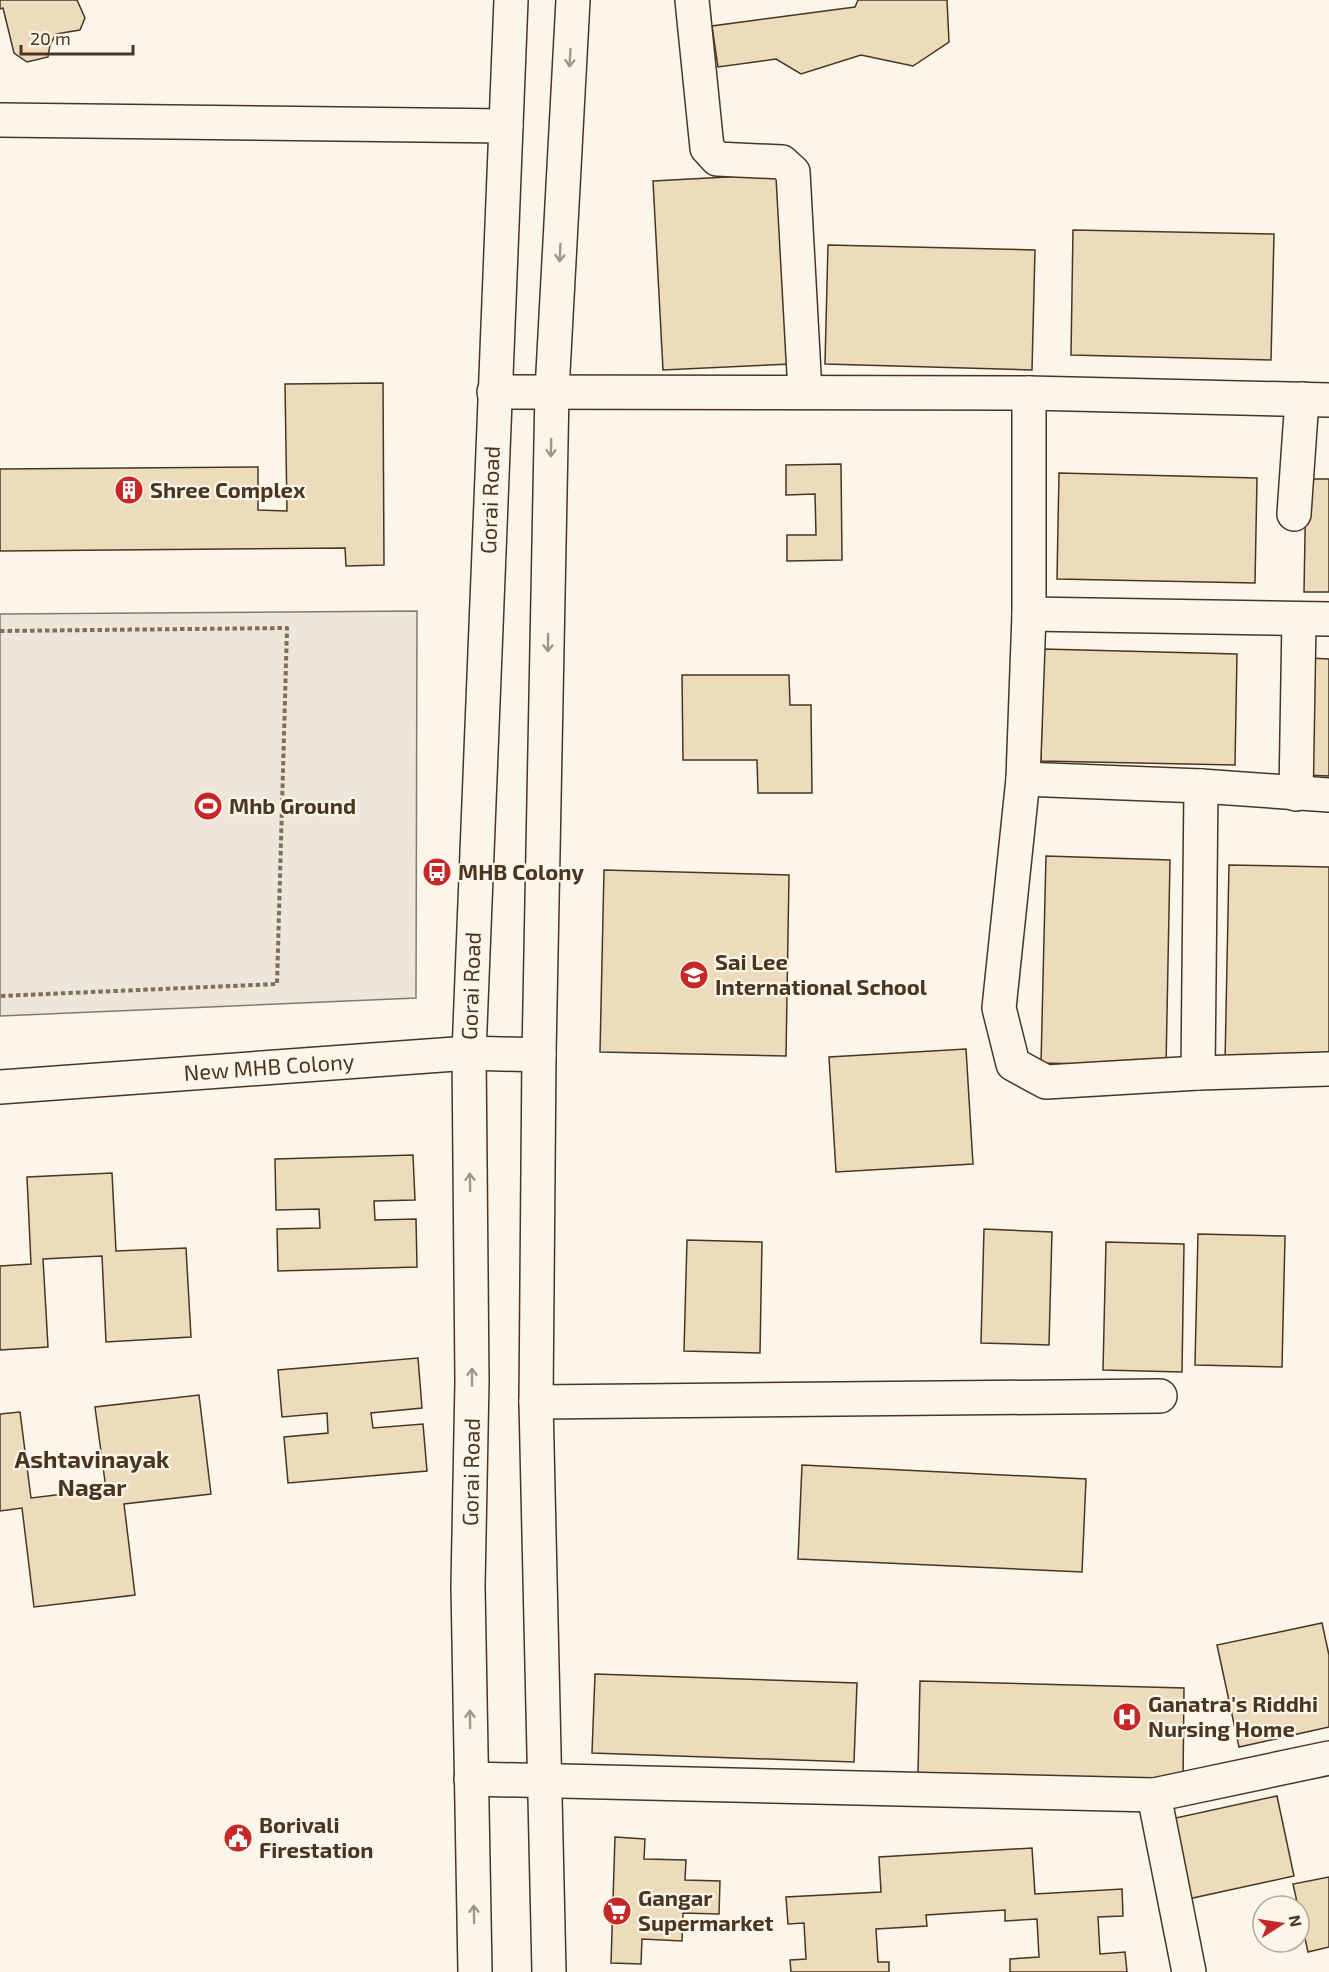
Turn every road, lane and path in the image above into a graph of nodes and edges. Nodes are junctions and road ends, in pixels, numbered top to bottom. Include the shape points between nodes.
1 (511, 0) edge
2 (573, 0) edge
3 (692, 0) edge
4 (0, 120) edge
5 (506, 126) junction
6 (552, 391) junction
7 (494, 392) junction
8 (805, 392) junction
9 (1029, 393) junction
10 (1316, 400) edge
11 (1294, 514) dead end
12 (1029, 614) junction
13 (1314, 619) edge
14 (0, 631) edge
15 (1023, 779) junction
16 (1200, 786) junction
17 (1296, 794) junction
18 (1329, 795) edge
19 (0, 996) edge
20 (469, 1053) junction
21 (539, 1055) junction
22 (1329, 1070) edge
23 (1198, 1073) junction
24 (0, 1087) edge
25 (1160, 1396) dead end
26 (536, 1402) junction
27 (1329, 1758) edge
28 (471, 1779) junction
29 (544, 1780) junction
30 (1154, 1795) junction
31 (476, 1972) edge
32 (549, 1972) edge
33 (1189, 1972) edge

1 - 5 street, Gorai Road
2 -> 6 street
3 - 8 street via 707,148 717,159 782,162 793,172
4 - 5 street
5 - 7 street, Gorai Road
6 - 7 street
6 - 8 street
6 -> 21 street
7 - 20 street, Gorai Road
8 - 9 street
9 - 10 street
9 - 12 street
10 - 11 street
12 - 13 street
12 - 15 street
13 - 17 street
14 - 19 path via 287,628 277,984
15 - 16 street
15 - 23 street via 999,1008 1013,1064 1046,1082
16 - 17 street
16 - 23 street
17 - 18 street
20 - 21 street, New MHB Colony
20 - 24 street, New MHB Colony
28 -> 20 street, Gorai Road
21 - 26 street
22 - 23 street
25 - 26 street
26 - 29 street
27 - 30 street
28 - 29 street
31 -> 28 street, Gorai Road
29 - 30 street
29 - 32 street
30 - 33 street

